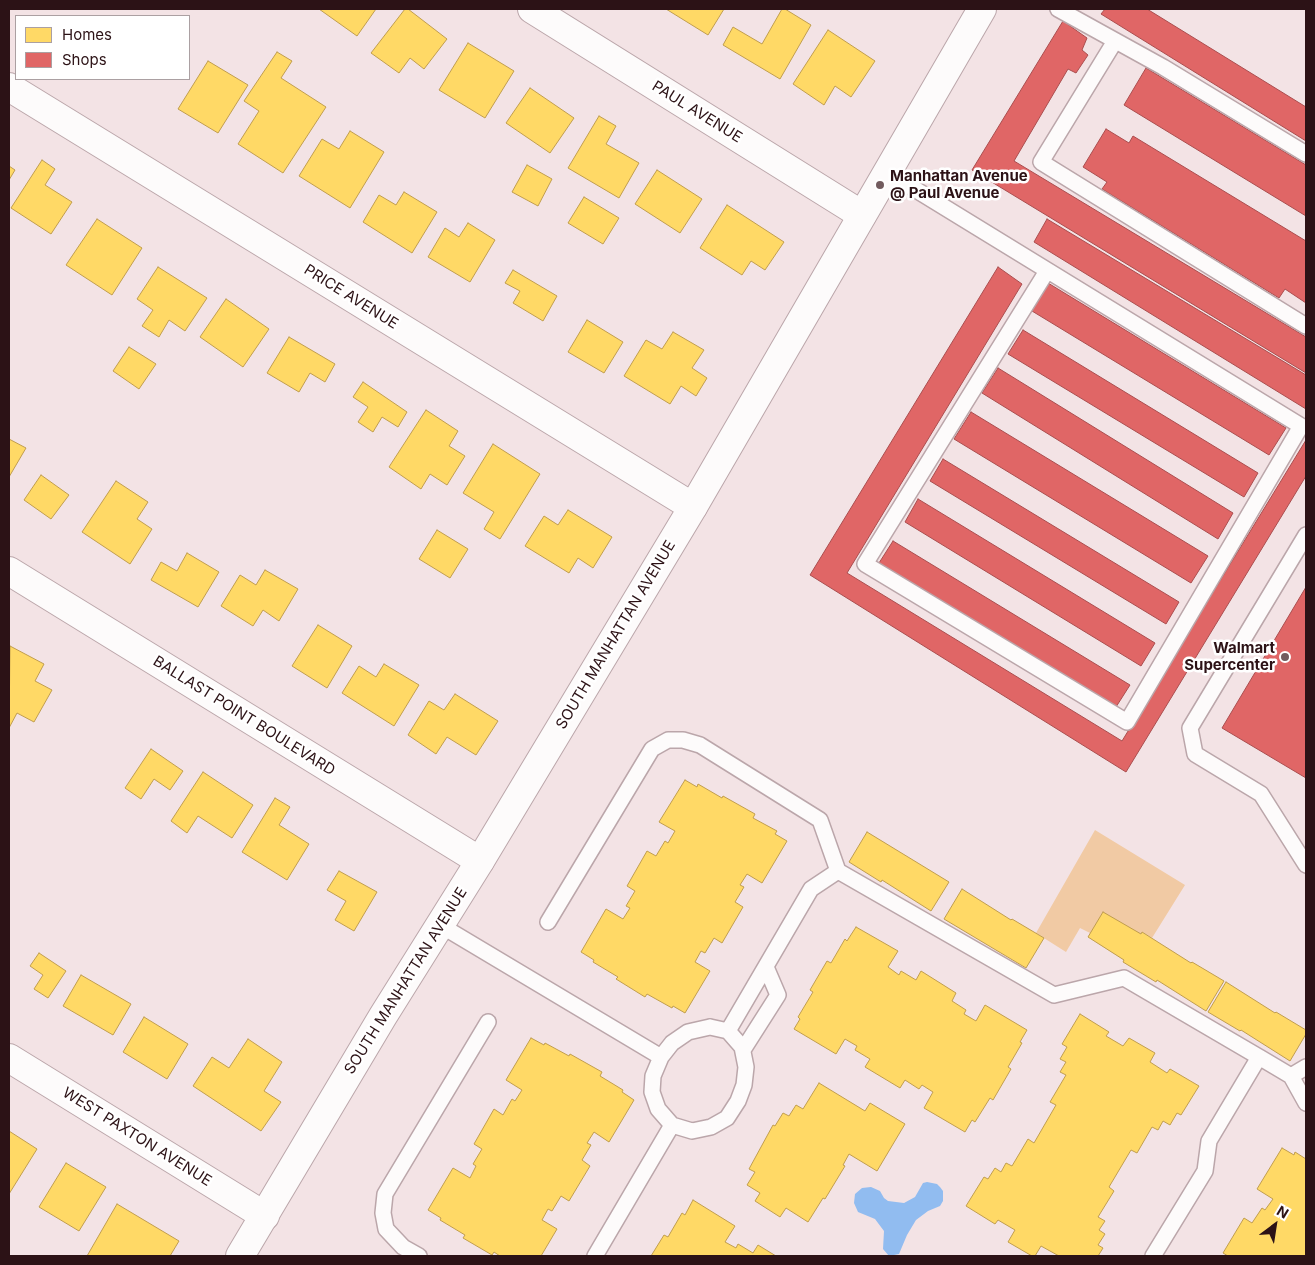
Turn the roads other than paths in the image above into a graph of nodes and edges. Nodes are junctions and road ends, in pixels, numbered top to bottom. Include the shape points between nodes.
1 (532, 9) edge
2 (982, 9) edge
3 (1058, 9) edge
4 (1115, 41) junction
5 (9, 87) edge
6 (1306, 154) edge
7 (887, 172) junction
8 (862, 215) junction
9 (1047, 271) junction
10 (1306, 326) edge
11 (693, 508) junction
12 (1306, 535) edge
13 (9, 571) edge
14 (480, 861) junction
15 (1306, 865) edge
16 (838, 871) junction
17 (548, 922) dead end
18 (440, 925) junction
19 (766, 966) junction
20 (488, 1022) dead end
21 (728, 1031) junction
22 (743, 1050) junction
23 (661, 1057) junction
24 (1259, 1057) junction
25 (9, 1058) edge
26 (1306, 1067) edge
27 (1291, 1076) junction
28 (1306, 1103) edge
29 (672, 1125) junction
30 (265, 1216) junction
31 (240, 1256) edge
32 (418, 1256) edge
33 (595, 1256) edge
34 (1153, 1256) edge

1 - 8 street, PAUL AVENUE
2 - 7 street, SOUTH MANHATTAN AVENUE
3 - 4 lane
4 - 6 lane
4 - 10 lane via 1041,162
5 - 11 street, PRICE AVENUE
7 - 8 street, SOUTH MANHATTAN AVENUE
7 - 9 lane
8 - 11 street, SOUTH MANHATTAN AVENUE
9 - 9 lane via 1301,426 1127,722 865,564
11 - 14 street, SOUTH MANHATTAN AVENUE
12 - 15 lane via 1190,728 1195,754 1261,794
13 - 14 street, BALLAST POINT BOULEVARD
14 - 18 street, SOUTH MANHATTAN AVENUE
16 - 17 lane via 820,820 700,745 668,740 652,750
16 - 19 lane via 811,889
16 - 24 lane via 1054,995 1124,978
18 - 23 lane
18 - 30 street, SOUTH MANHATTAN AVENUE
19 - 21 lane
19 - 22 lane via 778,995
20 - 32 lane via 385,1194 383,1213 386,1229
21 - 22 lane
21 - 23 lane via 710,1027 688,1032 672,1043
22 - 29 lane via 746,1067 744,1085 727,1118 711,1127 692,1131
23 - 29 lane via 653,1076 652,1092 658,1109
24 - 27 lane
24 - 34 lane via 1209,1141 1205,1171
25 - 30 street, WEST PAXTON AVENUE
26 - 27 lane
27 - 28 lane
29 - 33 lane
30 - 31 street, SOUTH MANHATTAN AVENUE

